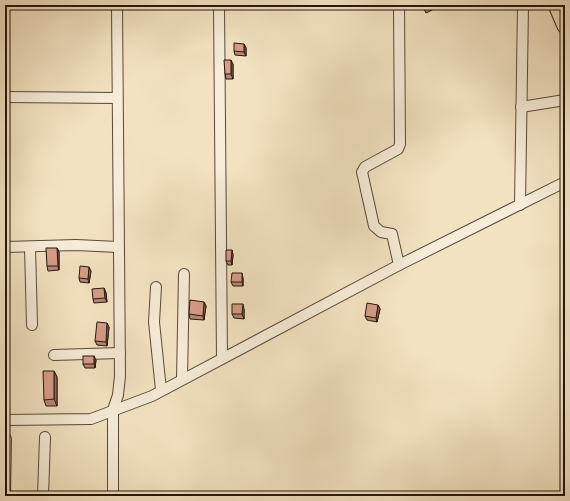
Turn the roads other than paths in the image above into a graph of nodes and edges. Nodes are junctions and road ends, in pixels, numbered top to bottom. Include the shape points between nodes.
1 (117, 5) edge
2 (219, 5) edge
3 (399, 5) edge
4 (523, 5) edge
5 (556, 5) edge
6 (565, 26) edge
7 (5, 97) edge
8 (117, 98) junction
9 (565, 100) edge
10 (521, 107) junction
11 (565, 182) edge
12 (520, 205) junction
13 (5, 247) edge
14 (30, 247) junction
15 (118, 247) junction
16 (399, 265) junction
17 (184, 274) dead end
18 (156, 287) dead end
19 (32, 325) dead end
20 (120, 353) junction
21 (54, 355) dead end
22 (222, 358) junction
23 (182, 379) junction
24 (161, 390) junction
25 (114, 410) junction
26 (5, 420) edge
27 (46, 437) dead end
28 (6, 439) edge
29 (6, 496) edge
30 (43, 496) edge
31 (113, 496) edge

1 - 8 street
2 - 22 street
3 - 16 street via 400,144 398,149 365,167 362,172 374,226 381,232 392,234
4 - 10 street
5 - 6 highway
7 - 8 street
8 - 15 street
9 - 10 street
10 - 12 street
11 - 12 street
12 - 16 street
13 - 14 street
14 - 15 street
14 - 19 street
15 - 20 street
16 - 22 street
17 - 23 street
18 - 24 street via 154,322
20 - 21 street
20 - 25 street via 118,395
22 - 23 street
23 - 24 street
24 - 25 street
25 - 26 street via 91,419
25 - 31 street
27 - 30 street
28 - 29 street

